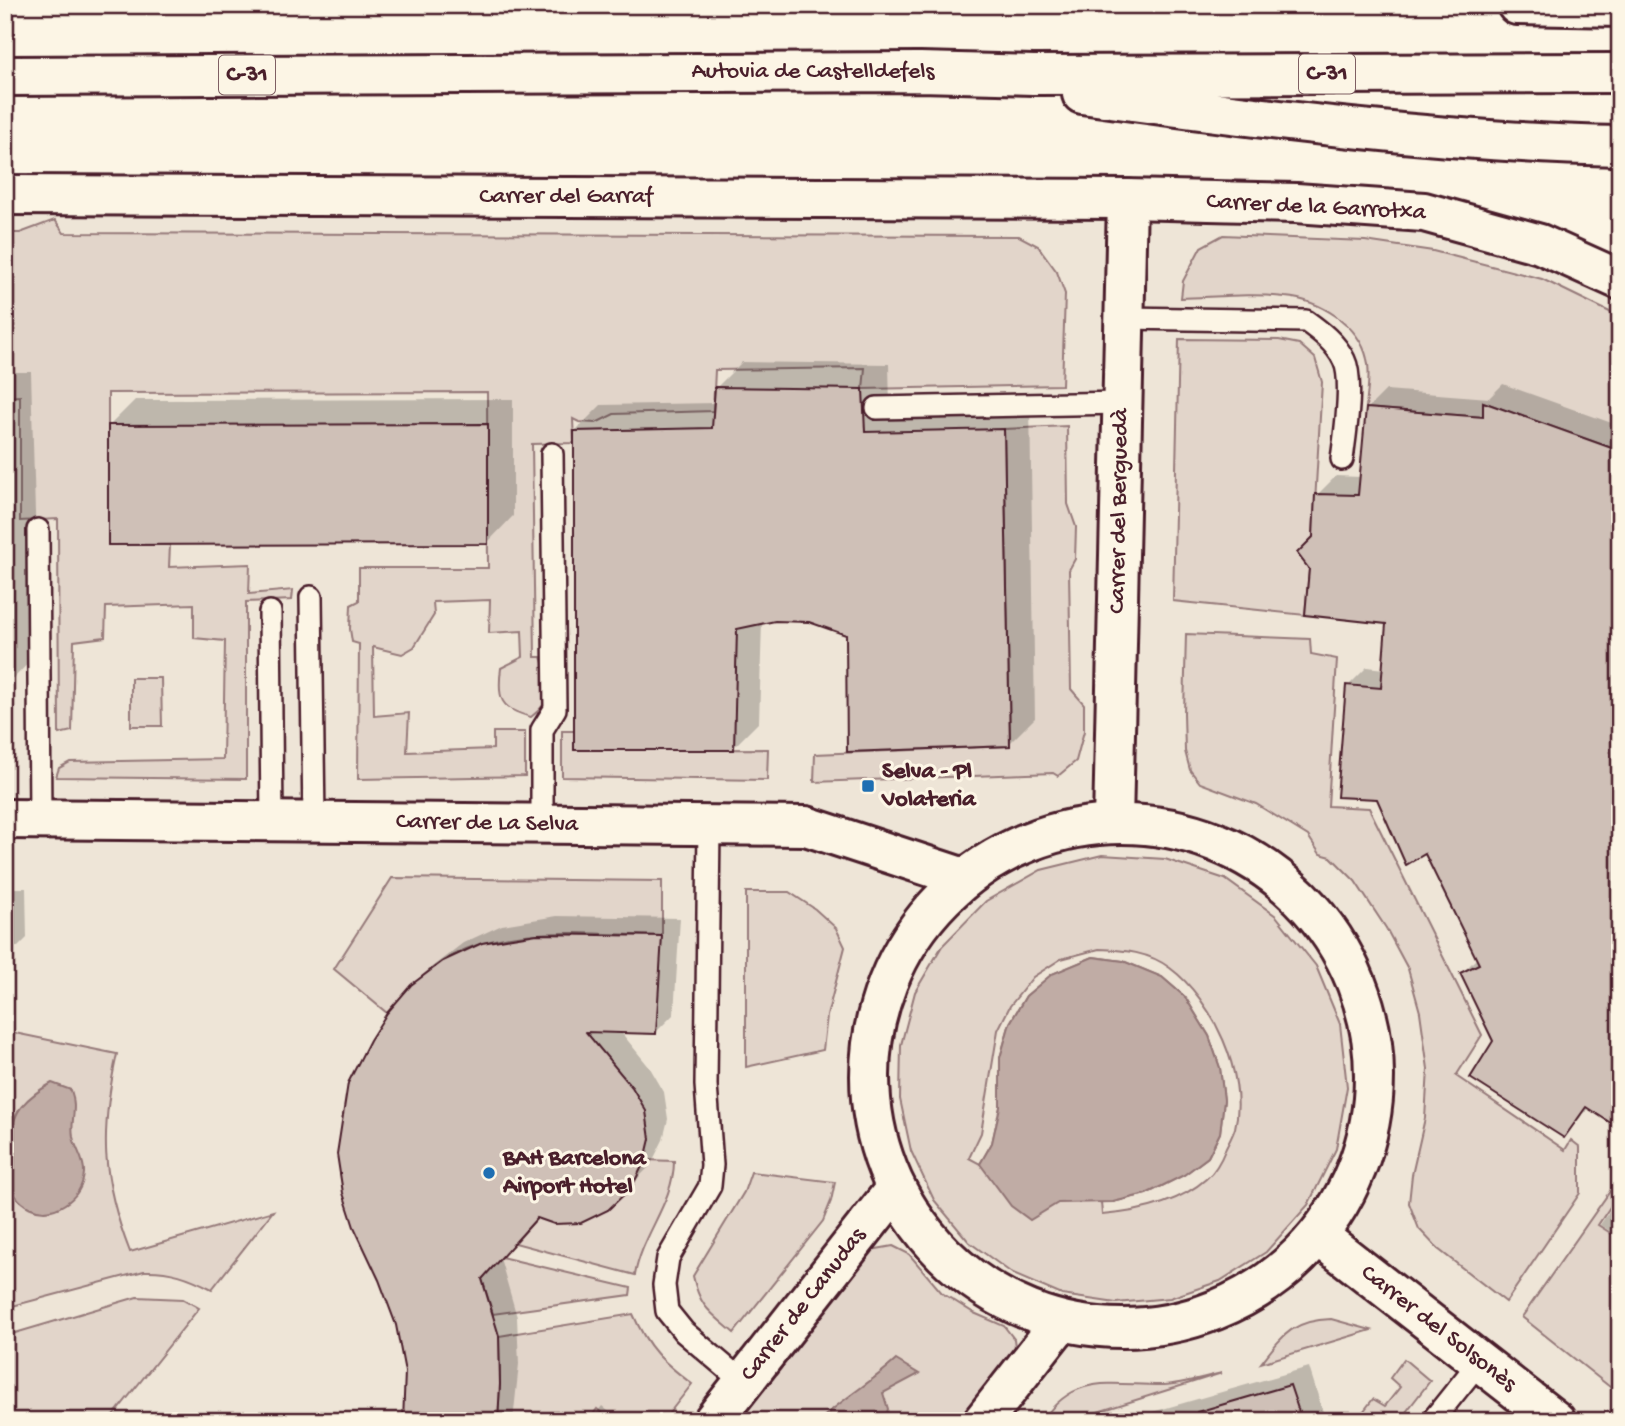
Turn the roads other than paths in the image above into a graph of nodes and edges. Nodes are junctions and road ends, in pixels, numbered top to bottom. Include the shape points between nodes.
1 (1517, 5) edge
2 (1620, 7) edge
3 (919, 72) junction
4 (1620, 74) edge
5 (5, 76) edge
6 (1539, 144) junction
7 (1620, 146) edge
8 (1620, 168) edge
9 (5, 195) edge
10 (1127, 199) junction
11 (1620, 280) edge
12 (1124, 318) junction
13 (1122, 402) junction
14 (877, 408) dead end
15 (552, 454) dead end
16 (1342, 459) dead end
17 (38, 530) dead end
18 (311, 597) dead end
19 (271, 612) dead end
20 (23, 820) edge
21 (272, 822) junction
22 (314, 822) junction
23 (1113, 823) junction
24 (542, 825) junction
25 (709, 826) junction
26 (961, 877) junction
27 (896, 1188) junction
28 (1320, 1237) junction
29 (1060, 1322) junction
30 (1479, 1361) junction
31 (743, 1382) junction
32 (713, 1421) edge
33 (983, 1421) edge
34 (1432, 1421) edge
35 (1556, 1421) edge

1 - 2 main road
3 - 4 main road, Autovia de Castelldefels / C-31
3 - 5 main road, Autovia de Castelldefels / C-31
3 - 6 main road via 1244,117
6 - 7 main road
6 - 8 main road
9 - 10 main road, Carrer del Garraf
10 - 11 main road, Carrer de la Garrotxa via 1296,202 1424,212 1539,244
10 - 12 main road, Carrer del Berguedà
12 - 13 main road, Carrer del Berguedà
12 - 16 lane via 1306,321 1326,336 1345,361 1348,396
13 - 14 lane
13 - 23 main road, Carrer del Berguedà
15 - 24 lane via 555,709 542,730
17 - 20 lane
18 - 22 lane
19 - 21 lane
20 - 21 main road, Carrer de La Selva
21 - 22 main road, Carrer de La Selva
22 - 24 main road, Carrer de La Selva
23 - 26 main road via 1059,831 1008,850
23 - 28 main road via 1185,831 1252,859 1308,904 1349,964 1372,1032 1375,1104 1357,1174
24 - 25 main road, Carrer de La Selva
25 - 26 main road, Carrer de La Selva via 806,826
25 - 31 lane via 706,1085 710,1186 668,1258 664,1285 667,1311 675,1322
26 - 27 main road via 916,929 884,990 870,1056 874,1124
27 - 29 main road via 937,1249 993,1294
27 - 31 main road, Carrer de Canudas
28 - 29 main road via 1268,1286 1203,1318 1132,1331
28 - 30 main road, Carrer del Solsonès
29 - 33 main road
30 - 34 lane
30 - 35 main road, Carrer del Solsonès
31 - 32 main road, Carrer de Canudas

